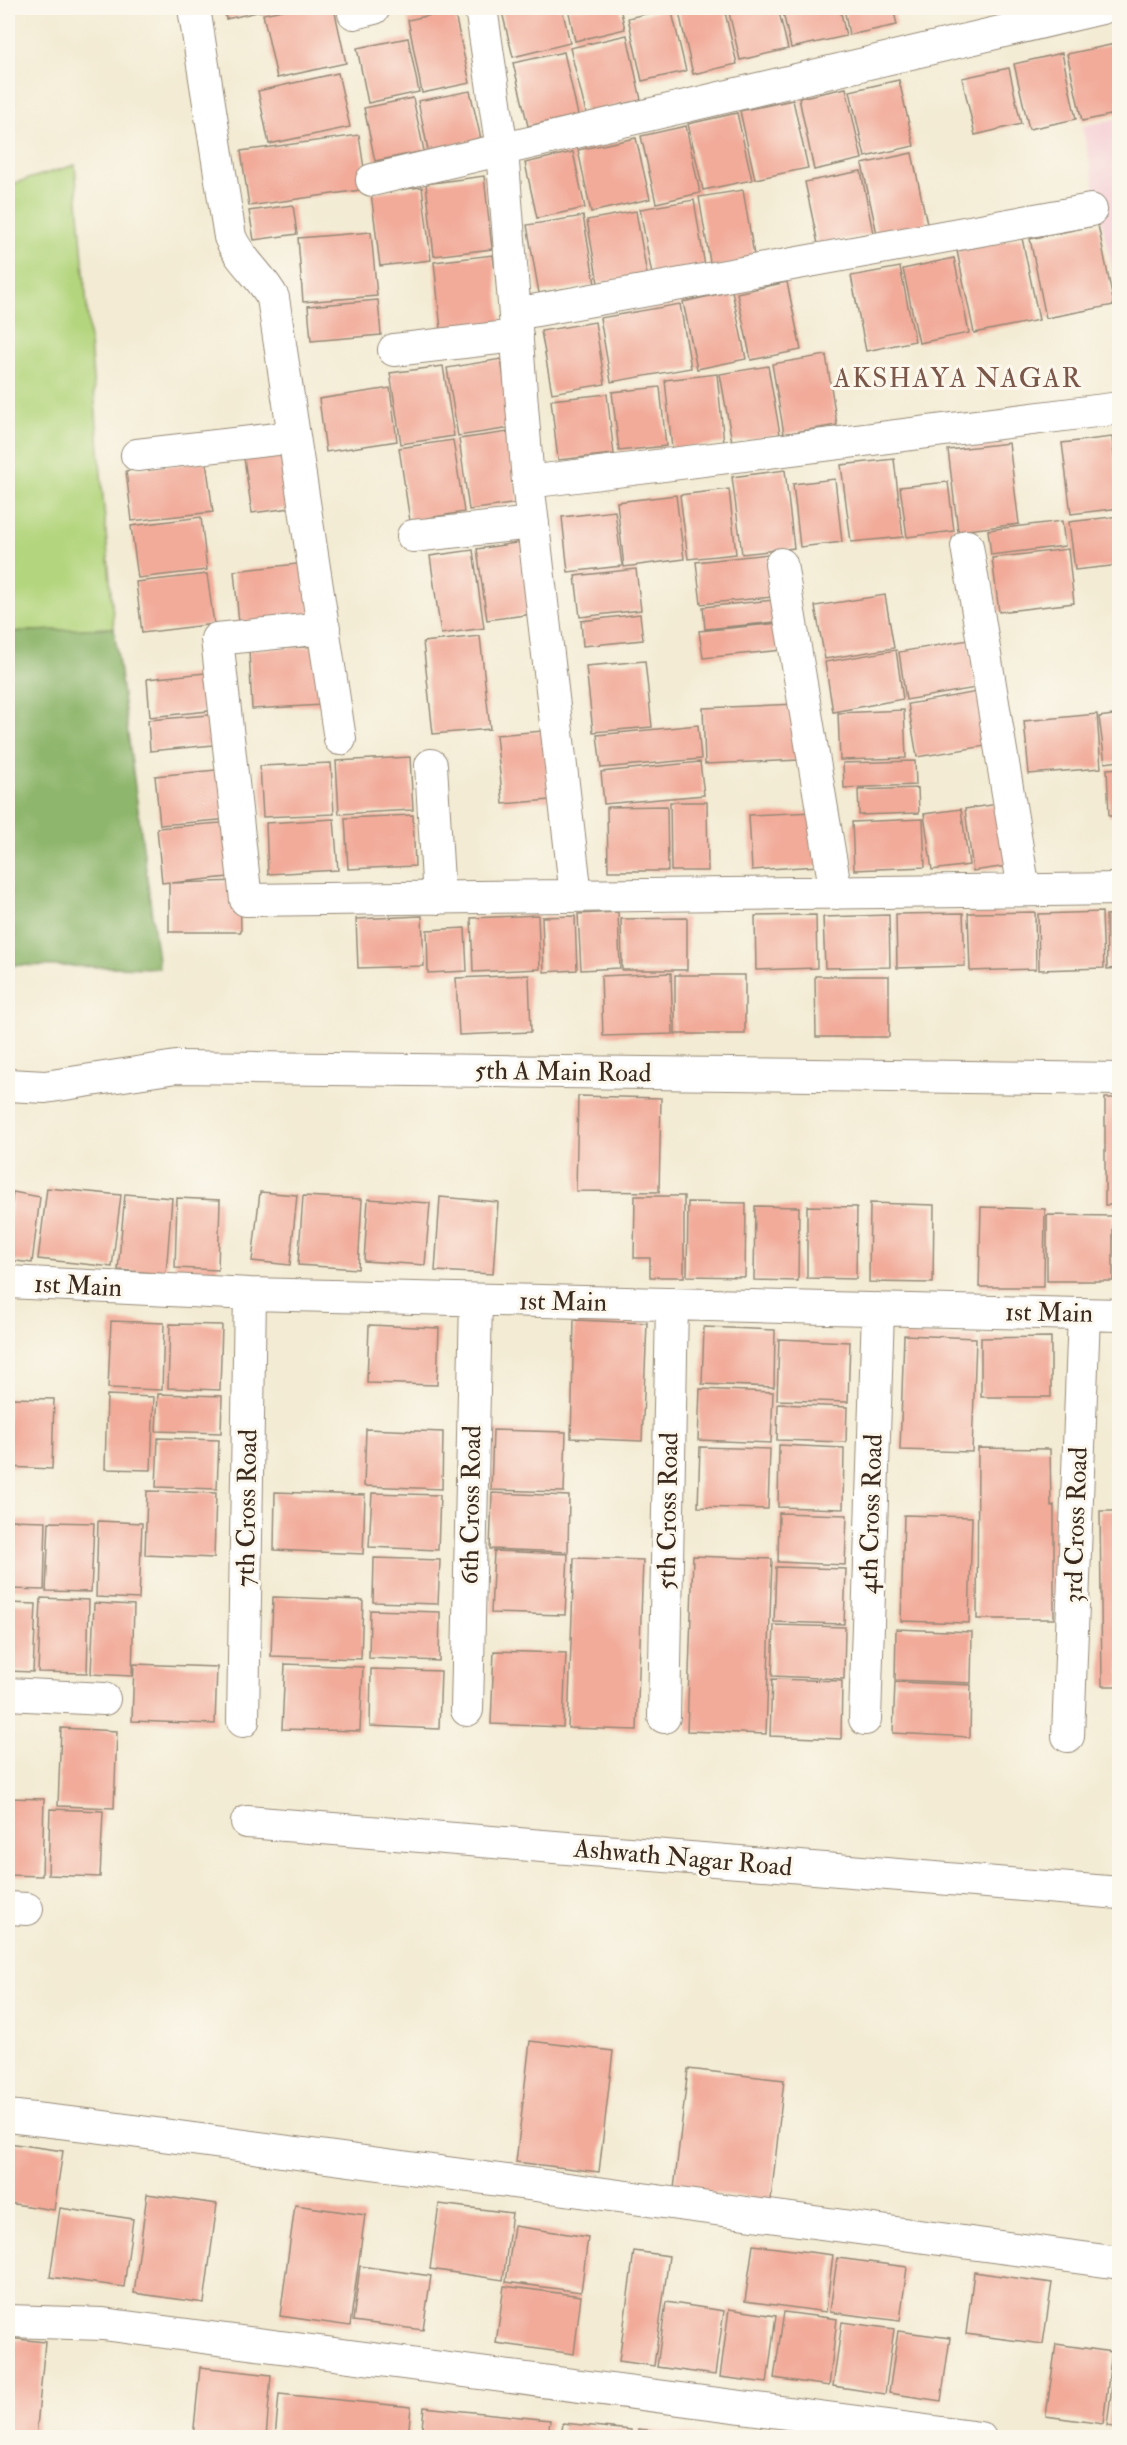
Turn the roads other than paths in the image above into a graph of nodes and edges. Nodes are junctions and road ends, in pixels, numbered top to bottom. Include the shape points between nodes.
1 (194, 8) edge
2 (481, 8) edge
3 (1102, 8) edge
4 (502, 150) junction
5 (372, 180) dead end
6 (1091, 210) dead end
7 (516, 325) junction
8 (394, 350) dead end
9 (1119, 408) edge
10 (294, 437) junction
11 (137, 455) dead end
12 (528, 482) junction
13 (533, 523) junction
14 (413, 536) dead end
15 (967, 546) dead end
16 (781, 564) dead end
17 (324, 628) junction
18 (339, 739) dead end
19 (431, 765) dead end
20 (1119, 889) edge
21 (1024, 890) junction
22 (836, 893) junction
23 (576, 896) junction
24 (439, 898) junction
25 (1119, 1079) edge
26 (8, 1085) edge
27 (8, 1282) edge
28 (250, 1294) junction
29 (476, 1300) junction
30 (672, 1304) junction
31 (878, 1309) junction
32 (1084, 1314) junction
33 (1119, 1315) edge
34 (8, 1694) edge
35 (104, 1699) dead end
36 (467, 1710) dead end
37 (664, 1717) dead end
38 (865, 1719) dead end
39 (243, 1721) dead end
40 (1068, 1736) dead end
41 (247, 1822) dead end
42 (1119, 1893) edge
43 (8, 2116) edge
44 (1119, 2263) edge
45 (8, 2321) edge
46 (965, 2436) edge

1 - 10 street via 230,237 236,252 265,283 273,298
2 - 4 street
3 - 4 street
4 - 5 street
4 - 7 street
6 - 7 street
7 - 8 street
7 - 12 street
9 - 12 street
10 - 11 street
10 - 17 street
12 - 13 street
13 - 14 street
13 - 23 street
15 - 21 street
16 - 22 street
17 - 18 street
17 - 24 street via 217,639 246,900
19 - 24 street
20 - 21 street
21 - 22 street
22 - 23 street
23 - 24 street
25 - 26 street, 5th A Main Road via 176,1067 45,1087
27 - 28 street, 1st Main
28 - 29 street, 1st Main
28 - 39 street, 7th Cross Road
29 - 30 street, 1st Main
29 - 36 street, 6th Cross Road
30 - 31 street, 1st Main
30 - 37 street, 5th Cross Road
31 - 32 street, 1st Main
31 - 38 street, 4th Cross Road
32 - 33 street, 1st Main
32 - 40 street, 3rd Cross Road
34 - 35 street
41 - 42 street, Ashwath Nagar Road
43 - 44 street
45 - 46 street via 103,2324

